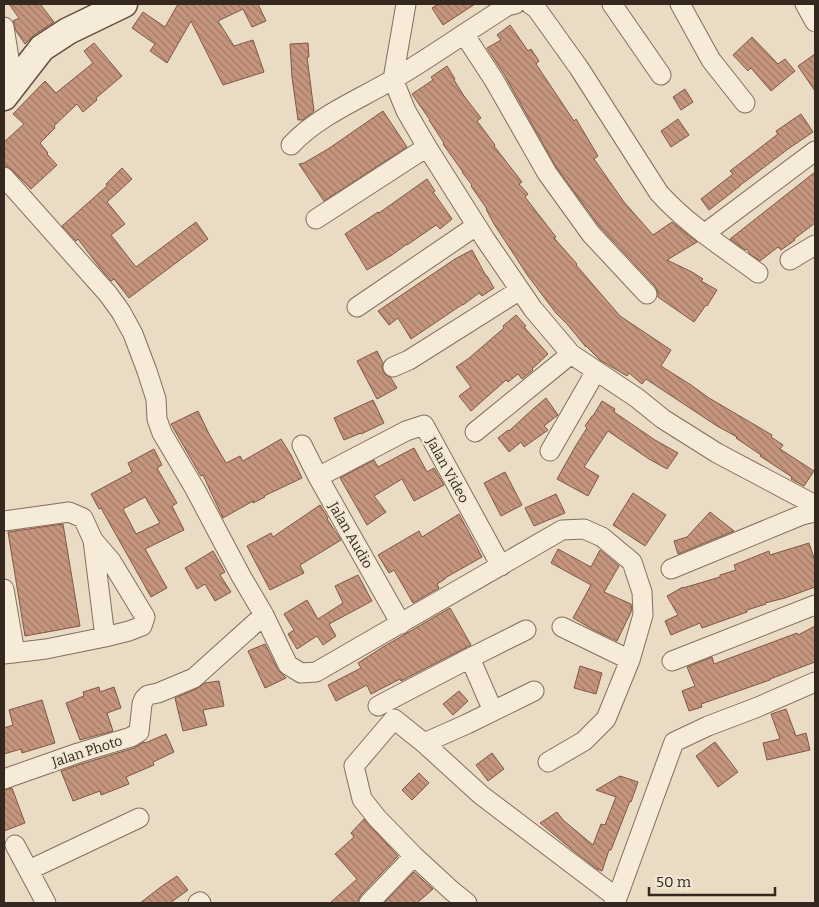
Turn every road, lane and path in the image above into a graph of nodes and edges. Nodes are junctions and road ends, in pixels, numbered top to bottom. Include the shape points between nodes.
1 (124, 4) edge
2 (406, 4) edge
3 (515, 4) edge
4 (530, 4) edge
5 (612, 4) edge
6 (680, 4) edge
7 (805, 4) edge
8 (815, 22) edge
9 (4, 27) edge
10 (464, 34) junction
11 (661, 75) dead end
12 (393, 79) junction
13 (9, 90) edge
14 (745, 103) dead end
15 (292, 145) dead end
16 (427, 148) junction
17 (815, 151) edge
18 (4, 177) edge
19 (316, 219) dead end
20 (476, 226) junction
21 (704, 234) junction
22 (815, 245) edge
23 (790, 260) dead end
24 (758, 273) dead end
25 (520, 290) junction
26 (647, 294) dead end
27 (357, 306) dead end
28 (571, 354) junction
29 (393, 367) dead end
30 (596, 372) junction
31 (475, 432) dead end
32 (302, 445) dead end
33 (550, 452) dead end
34 (318, 477) junction
35 (815, 505) edge
36 (815, 512) edge
37 (4, 521) edge
38 (94, 540) junction
39 (501, 566) junction
40 (672, 569) dead end
41 (4, 588) edge
42 (815, 605) edge
43 (264, 615) junction
44 (401, 624) junction
45 (562, 627) dead end
46 (526, 630) dead end
47 (105, 637) junction
48 (9, 653) edge
49 (470, 658) junction
50 (630, 660) junction
51 (672, 661) dead end
52 (815, 682) edge
53 (534, 691) dead end
54 (378, 706) dead end
55 (493, 711) junction
56 (424, 743) junction
57 (548, 762) dead end
58 (4, 779) edge
59 (139, 818) dead end
60 (16, 846) dead end
61 (414, 856) junction
62 (29, 870) junction
63 (616, 901) edge
64 (46, 903) edge
65 (369, 903) edge
66 (467, 903) edge

1 - 13 street via 68,31 42,48
2 - 12 street
3 - 10 street
4 - 21 street via 579,68 658,193
5 - 11 street
6 - 14 street via 710,60
7 - 8 street
9 - 13 street
10 - 12 street
10 - 26 street via 547,173 591,234
12 - 15 street via 320,120
12 - 16 street
16 - 19 street
16 - 20 street
17 - 21 street
18 - 43 street via 121,312 147,371 162,433
20 - 25 street
20 - 27 street
21 - 24 street
22 - 23 street
25 - 28 street
25 - 29 street
28 - 30 street
28 - 31 street
30 - 33 street
30 - 35 street via 717,453
32 - 34 street, Jalan Audio
34 - 39 street, Jalan Video via 424,425
34 - 44 street, Jalan Audio
36 - 40 street
37 - 38 street via 69,512 83,518
38 - 47 street
38 - 47 street via 111,561 145,617 142,626
39 - 44 street
39 - 50 street via 562,530 584,530 602,537 632,562 642,592 643,615
41 - 48 street
42 - 51 street
43 - 44 street via 288,665 301,673 316,672
43 - 58 street, Jalan Photo via 194,678 144,698 139,732
45 - 50 street
46 - 49 street
47 - 48 street
49 - 54 street
49 - 55 street
50 - 57 street via 606,719 584,741
52 - 63 street via 674,742
53 - 55 street
55 - 56 street
56 - 61 street via 394,719 354,766 362,798
56 - 63 street via 481,795
59 - 62 street
60 - 62 street
61 - 65 street
61 - 66 street
62 - 64 street

